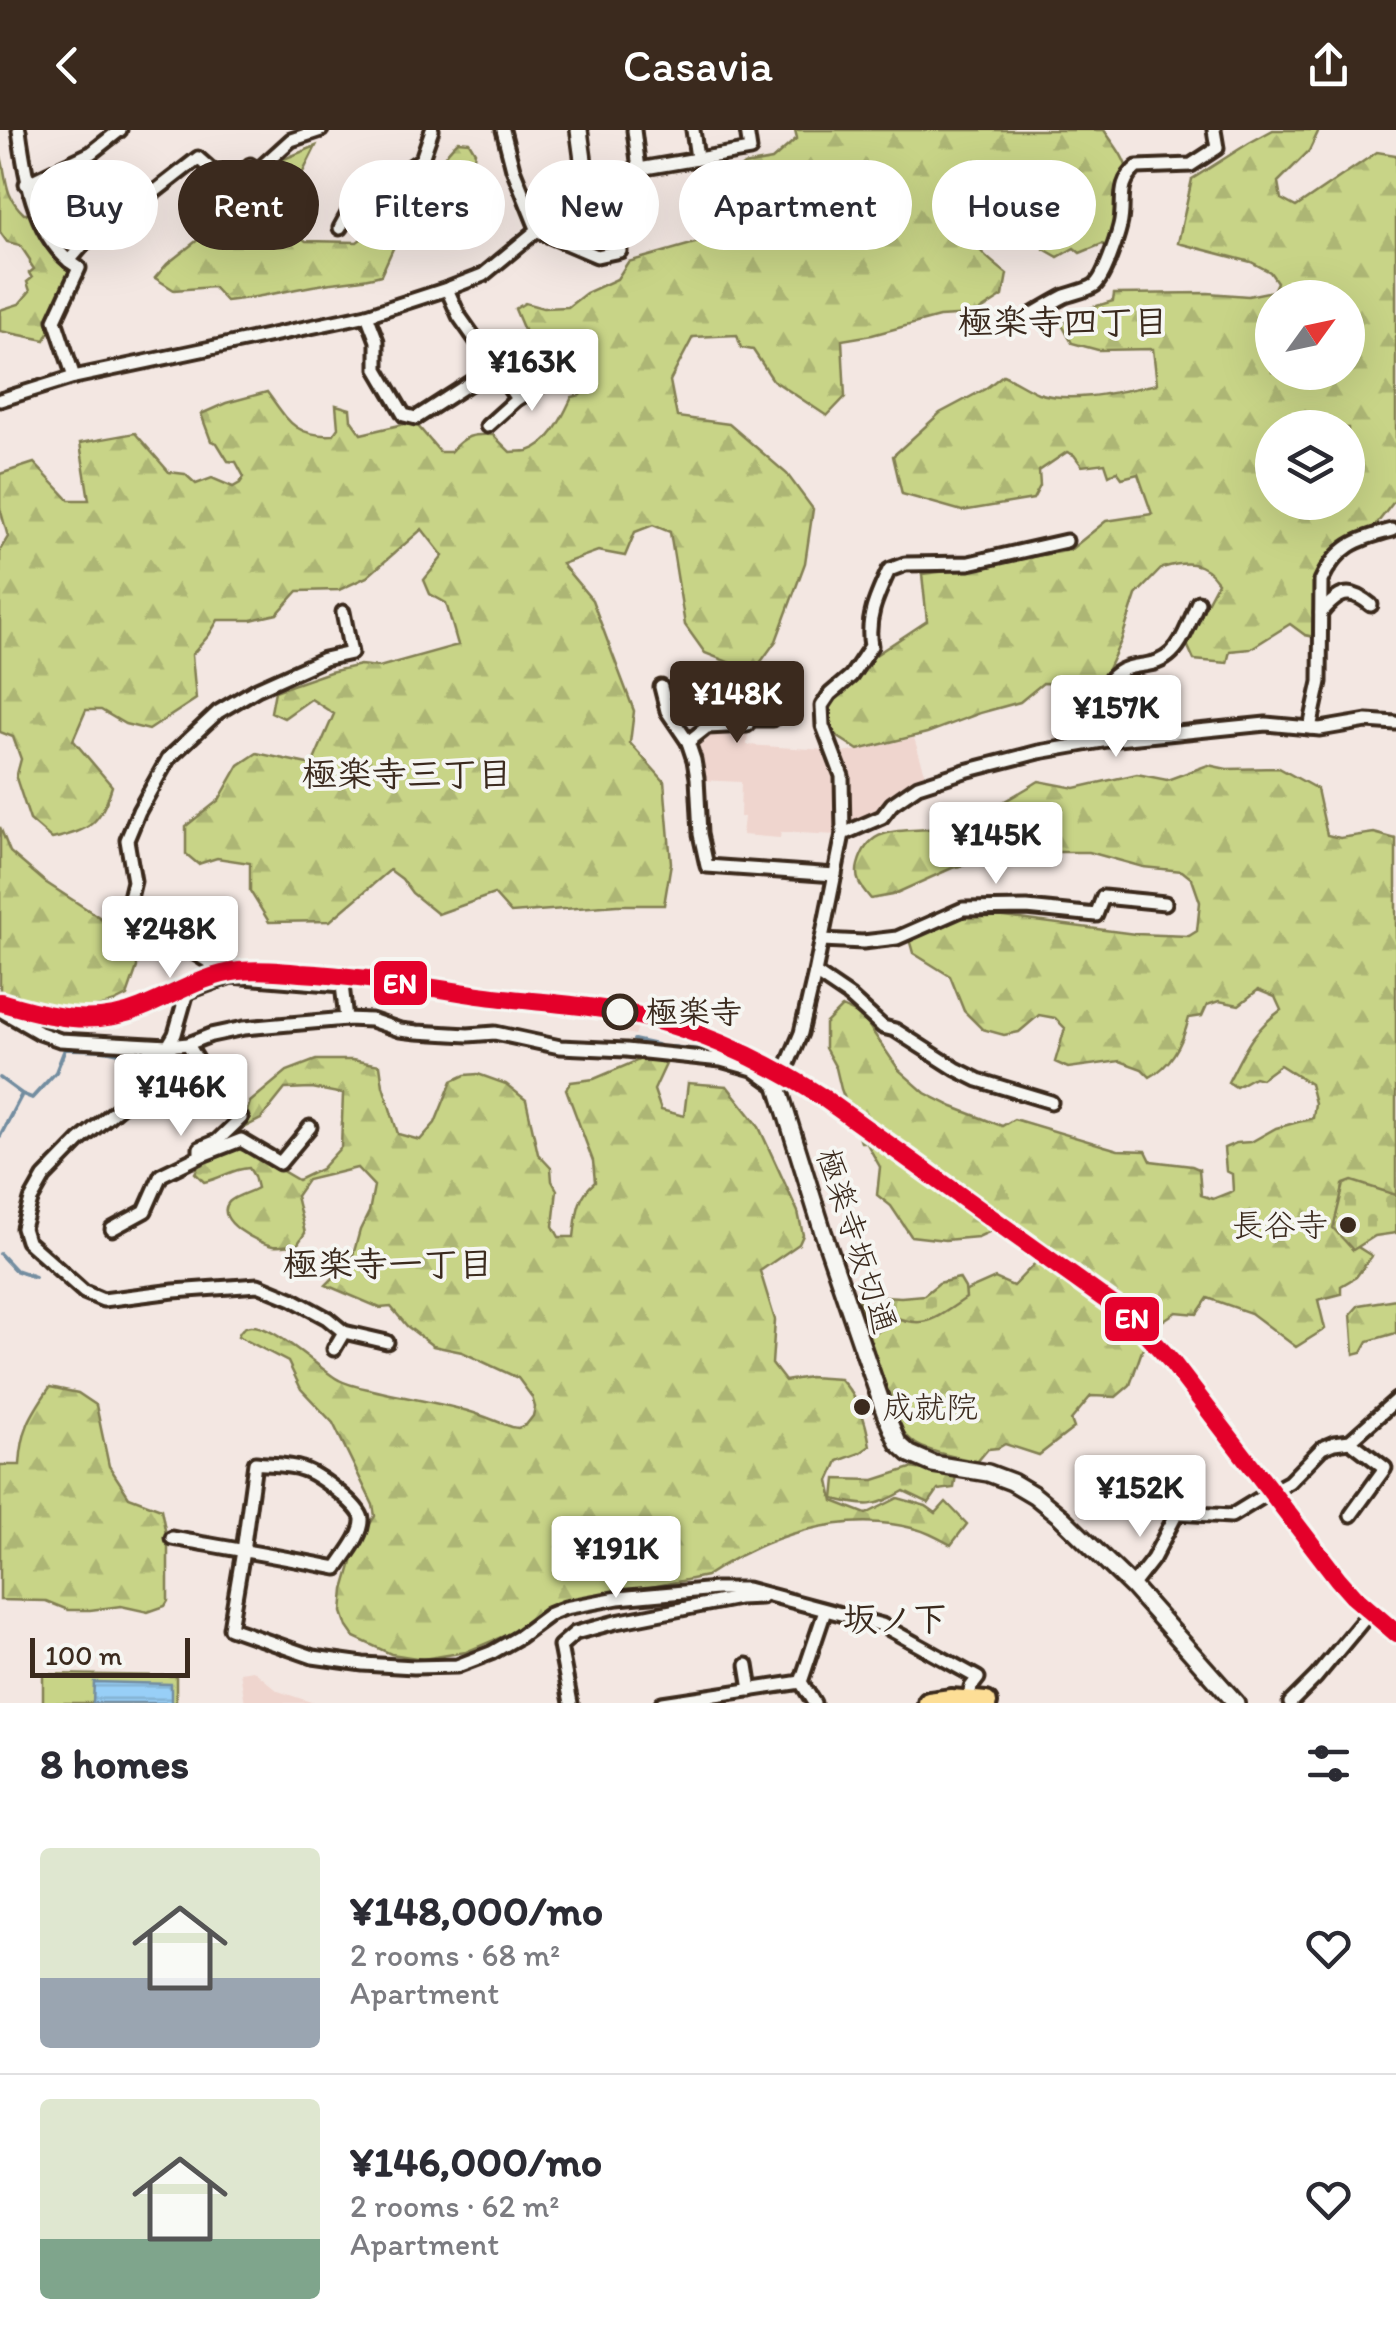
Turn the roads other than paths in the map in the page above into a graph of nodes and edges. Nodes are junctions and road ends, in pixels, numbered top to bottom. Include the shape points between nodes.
1 (19, 130) edge
2 (120, 130) edge
3 (280, 130) edge
4 (321, 130) edge
5 (432, 130) edge
6 (503, 130) edge
7 (579, 130) edge
8 (634, 130) edge
9 (693, 130) edge
10 (746, 130) edge
11 (1214, 130) edge
12 (291, 140) junction
13 (697, 158) junction
14 (421, 160) edge
15 (583, 160) edge
16 (639, 160) edge
17 (659, 165) edge
18 (26, 184) junction
19 (525, 199) edge
20 (525, 241) edge
21 (583, 250) edge
22 (620, 251) dead end
23 (69, 261) junction
24 (446, 289) junction
25 (367, 315) junction
26 (1024, 320) dead end
27 (495, 368) junction
28 (563, 374) dead end
29 (74, 377) junction
30 (517, 399) junction
31 (0, 400) edge
32 (486, 426) dead end
33 (1392, 530) dead end
34 (1066, 541) dead end
35 (1198, 602) dead end
36 (1371, 604) dead end
37 (343, 612) dead end
38 (1321, 613) junction
39 (1111, 678) dead end
40 (661, 687) dead end
41 (773, 719) dead end
42 (1396, 723) edge
43 (1310, 728) junction
44 (688, 742) junction
45 (843, 834) junction
46 (835, 875) junction
47 (1165, 903) dead end
48 (822, 940) junction
49 (815, 974) junction
50 (230, 976) junction
51 (0, 1010) edge
52 (346, 1019) junction
53 (188, 1044) junction
54 (168, 1046) junction
55 (780, 1084) junction
56 (1051, 1102) dead end
57 (310, 1127) dead end
58 (200, 1156) junction
59 (112, 1229) dead end
60 (344, 1332) junction
61 (387, 1342) dead end
62 (334, 1349) dead end
63 (1396, 1400) edge
64 (1350, 1441) junction
65 (1351, 1516) dead end
66 (172, 1538) dead end
67 (244, 1551) junction
68 (1132, 1586) junction
69 (770, 1596) junction
70 (825, 1611) junction
71 (1366, 1617) dead end
72 (747, 1665) dead end
73 (801, 1682) junction
74 (751, 1690) junction
75 (977, 1702) edge
76 (571, 1703) edge
77 (662, 1703) edge
78 (814, 1703) edge
79 (928, 1703) edge
80 (1236, 1703) edge
81 (1290, 1703) edge

1 - 18 street
2 - 18 street
3 - 12 street
4 - 12 street
5 - 14 street
6 - 19 street
7 - 15 street
8 - 16 street
9 - 13 street
10 - 13 street via 750,150
11 - 26 street via 1217,148 1191,165 1132,171 1122,191 1120,228 1096,284
12 - 23 street via 258,170 250,166 232,188 198,158 93,232
13 - 17 street
18 - 23 street via 54,248
20 - 24 street via 483,275
21 - 22 street via 597,256
23 - 29 street via 79,268 55,320
24 - 25 street
24 - 27 street
25 - 27 street via 377,341 377,369 410,418
25 - 29 street
27 - 30 street
28 - 30 street
29 - 31 street
30 - 32 street
33 - 38 street via 1358,539 1327,568
34 - 45 street via 968,564 889,570 874,602 871,646 821,712 842,776
35 - 39 street via 1180,646
36 - 38 street via 1348,593
37 - 50 street via 351,653 257,689 218,712 168,760 127,840 134,881 129,902 154,927
38 - 43 street via 1320,682
40 - 44 street
41 - 44 street via 707,727
42 - 43 street
43 - 45 street via 1266,724 1039,752 918,786 882,817
44 - 46 street via 707,866
45 - 46 street
46 - 48 street
47 - 48 street via 1104,897 1096,915 963,909 897,938
48 - 49 street
49 - 55 street
49 - 56 street via 883,1027 956,1069
50 - 52 street via 342,985
50 - 54 street via 187,992
51 - 54 street via 60,1040
52 - 53 street via 244,1028
52 - 55 street via 417,1032 495,1033 560,1046 721,1060
53 - 54 street
53 - 58 street via 206,1074 209,1098 241,1118 200,1148
54 - 60 street via 144,1087 44,1177 23,1228 28,1241 84,1292 104,1300 258,1285
55 - 68 street, 極楽寺坂切通 via 823,1232 898,1443 933,1464 1012,1482 1052,1510
57 - 58 street via 280,1163 241,1140
58 - 59 street via 161,1175 145,1211
60 - 61 street
60 - 62 street
63 - 64 street
64 - 65 street via 1385,1468
64 - 68 street via 1322,1448 1289,1482 1230,1516 1177,1513
66 - 67 street
67 - 67 street via 337,1568 356,1538 360,1512 302,1469 255,1463
67 - 69 street via 230,1628 313,1657 364,1664 457,1666 505,1645 550,1614 589,1602 716,1588
68 - 80 street, 極楽寺坂切通
69 - 70 street
69 - 76 street via 575,1633 560,1646
70 - 73 street
70 - 75 street via 882,1625 978,1678 971,1686
71 - 81 street
72 - 74 street
73 - 74 street
73 - 78 street
74 - 77 street
75 - 79 highway

